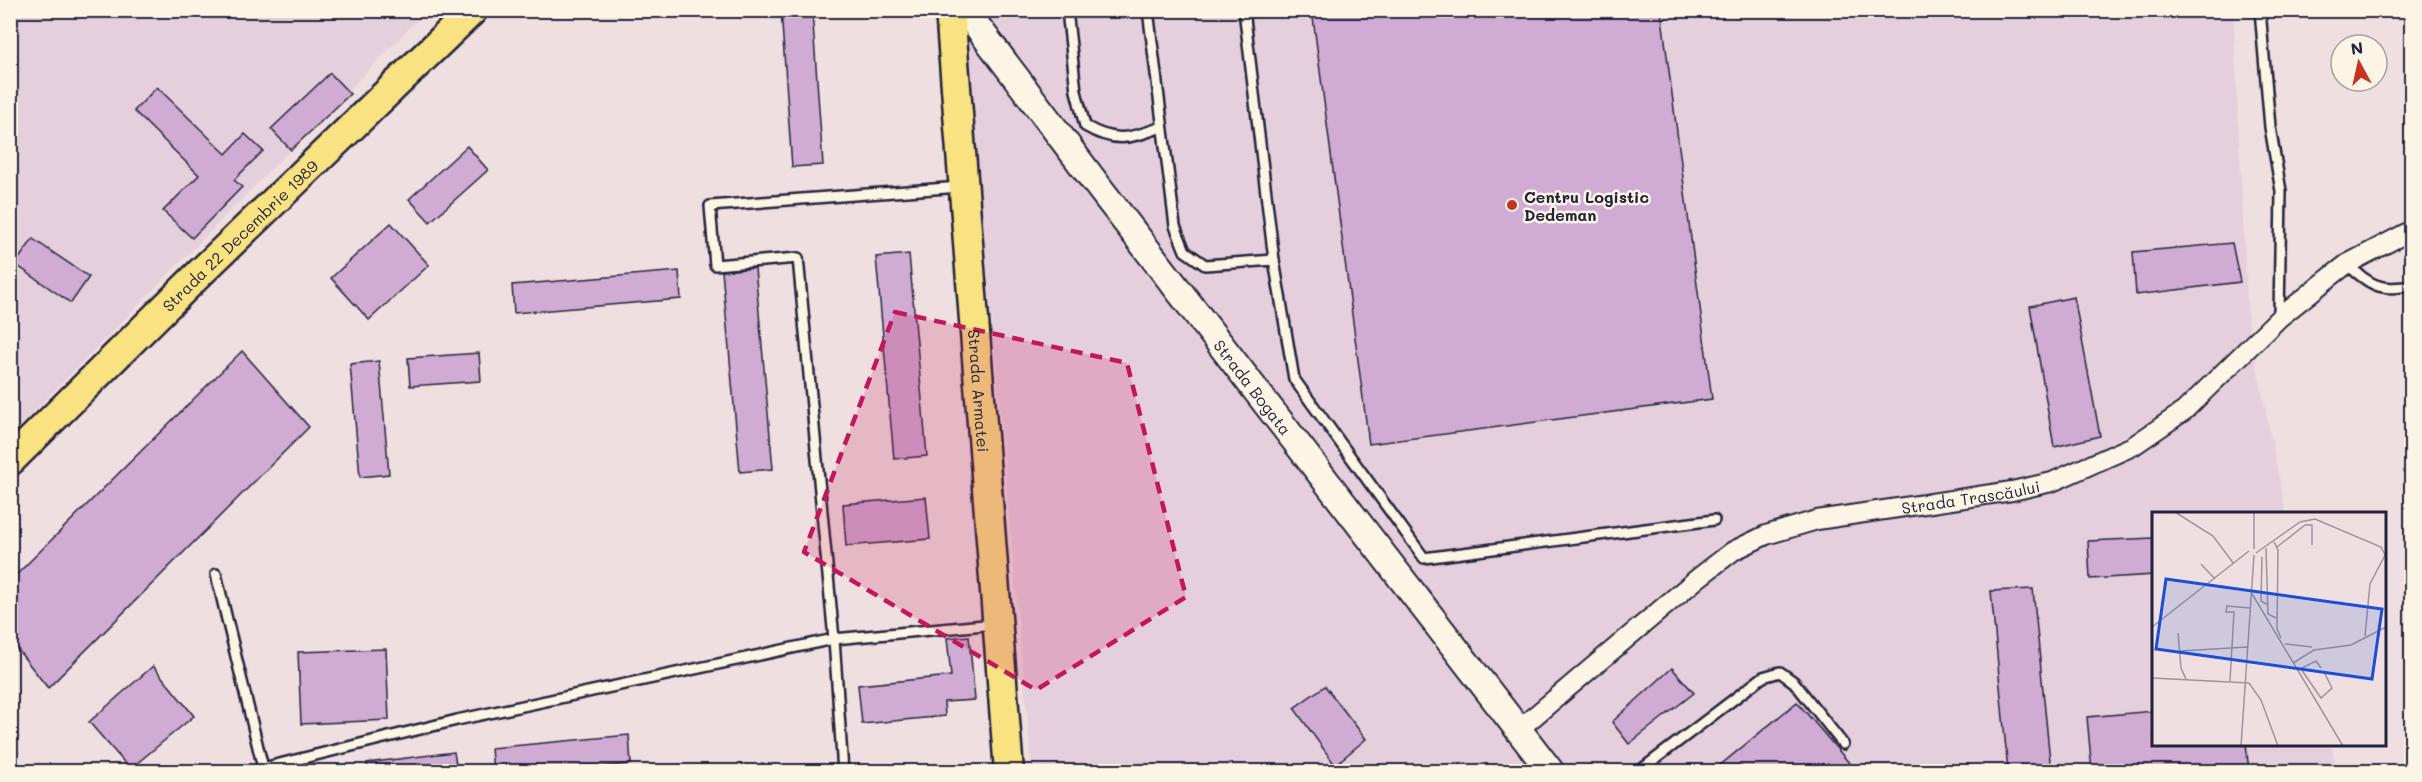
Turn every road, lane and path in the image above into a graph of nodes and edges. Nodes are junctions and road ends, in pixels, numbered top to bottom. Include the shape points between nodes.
1 (473, 10) edge
2 (1067, 10) edge
3 (1148, 10) edge
4 (1244, 10) edge
5 (2260, 10) edge
6 (951, 12) edge
7 (1162, 127) junction
8 (964, 186) junction
9 (2412, 230) edge
10 (1274, 260) junction
11 (2347, 264) junction
12 (2412, 285) edge
13 (2279, 318) junction
14 (10, 462) edge
15 (1714, 520) dead end
16 (216, 574) dead end
17 (998, 624) junction
18 (834, 639) junction
19 (1518, 730) junction
20 (1843, 744) dead end
21 (264, 770) edge
22 (843, 771) edge
23 (1009, 771) edge
24 (1551, 771) edge
25 (1638, 771) edge

1 - 14 main road, Strada 22 Decembrie 1989
2 - 7 lane via 1076,91 1085,126 1103,136 1132,138
3 - 7 lane
4 - 10 lane
5 - 13 lane via 2270,127 2281,191
6 - 8 main road, Strada Armatei
6 - 19 main road, Strada Bogata via 971,18
7 - 10 lane via 1175,226 1185,251 1205,265
8 - 17 main road, Strada Armatei
8 - 18 lane via 710,206 715,265 798,258
9 - 11 street, Strada Trascăului
10 - 15 lane via 1294,379 1424,558
11 - 12 lane via 2367,283
11 - 13 street, Strada Trascăului
13 - 19 street, Strada Trascăului via 2184,411 2133,446 2052,482 1817,520 1766,535 1733,551
16 - 21 lane
17 - 18 lane
17 - 23 main road, Strada Armatei
18 - 21 lane via 457,720
18 - 22 lane
19 - 24 main road, Strada Bogata
20 - 25 lane via 1794,681 1780,672 1763,677

